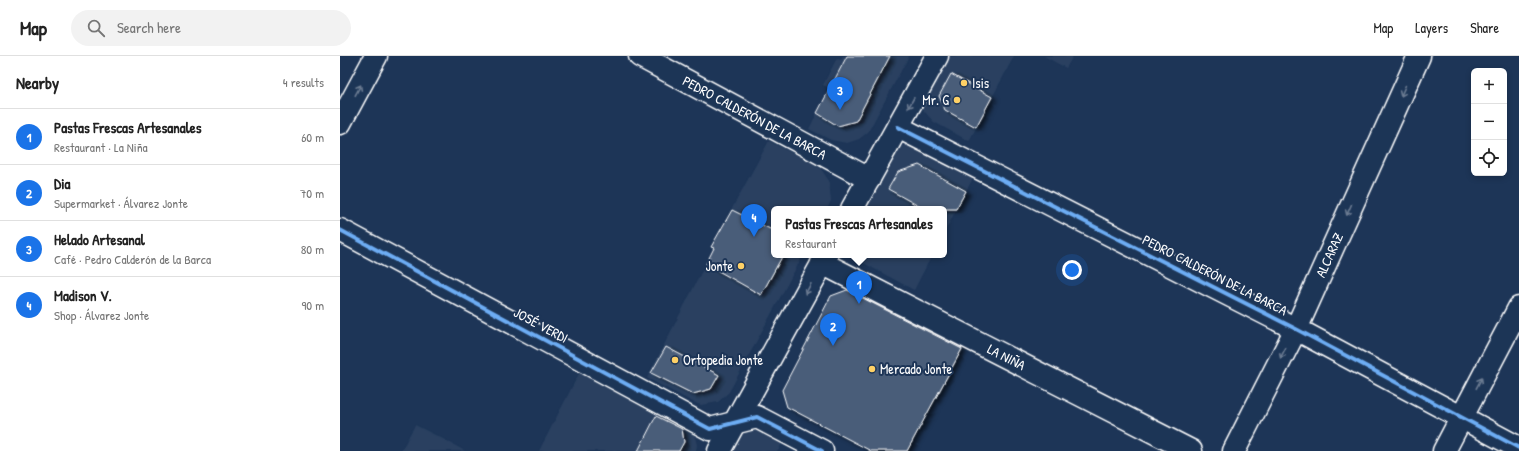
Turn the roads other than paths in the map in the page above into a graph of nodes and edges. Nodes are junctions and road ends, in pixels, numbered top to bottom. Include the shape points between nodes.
1 (376, 56) edge
2 (640, 56) edge
3 (937, 56) edge
4 (1413, 58) edge
5 (340, 123) edge
6 (898, 127) junction
7 (869, 179) junction
8 (854, 206) edge
9 (340, 230) edge
10 (825, 259) edge
11 (1519, 308) edge
12 (1296, 329) junction
13 (1461, 418) junction
14 (734, 423) junction
15 (1519, 448) edge
16 (719, 451) edge
17 (822, 451) edge
18 (1191, 451) edge
19 (1234, 451) edge
20 (1444, 451) edge

5 -> 1 street
2 - 7 street, PEDRO CALDERÓN DE LA BARCA
3 -> 6 street
4 -> 12 street, ALCARAZ
6 - 7 street
6 - 12 street, PEDRO CALDERÓN DE LA BARCA
7 - 8 street
9 - 14 street, JOSÉ VERDI via 710,429
10 -> 14 street
10 - 18 street, LA NIÑA
13 -> 11 street
12 - 13 street, PEDRO CALDERÓN DE LA BARCA
12 -> 19 street, ALCARAZ
13 - 15 street, PEDRO CALDERÓN DE LA BARCA
13 - 20 street
14 - 16 street
14 - 17 street, JOSÉ VERDI via 757,417

